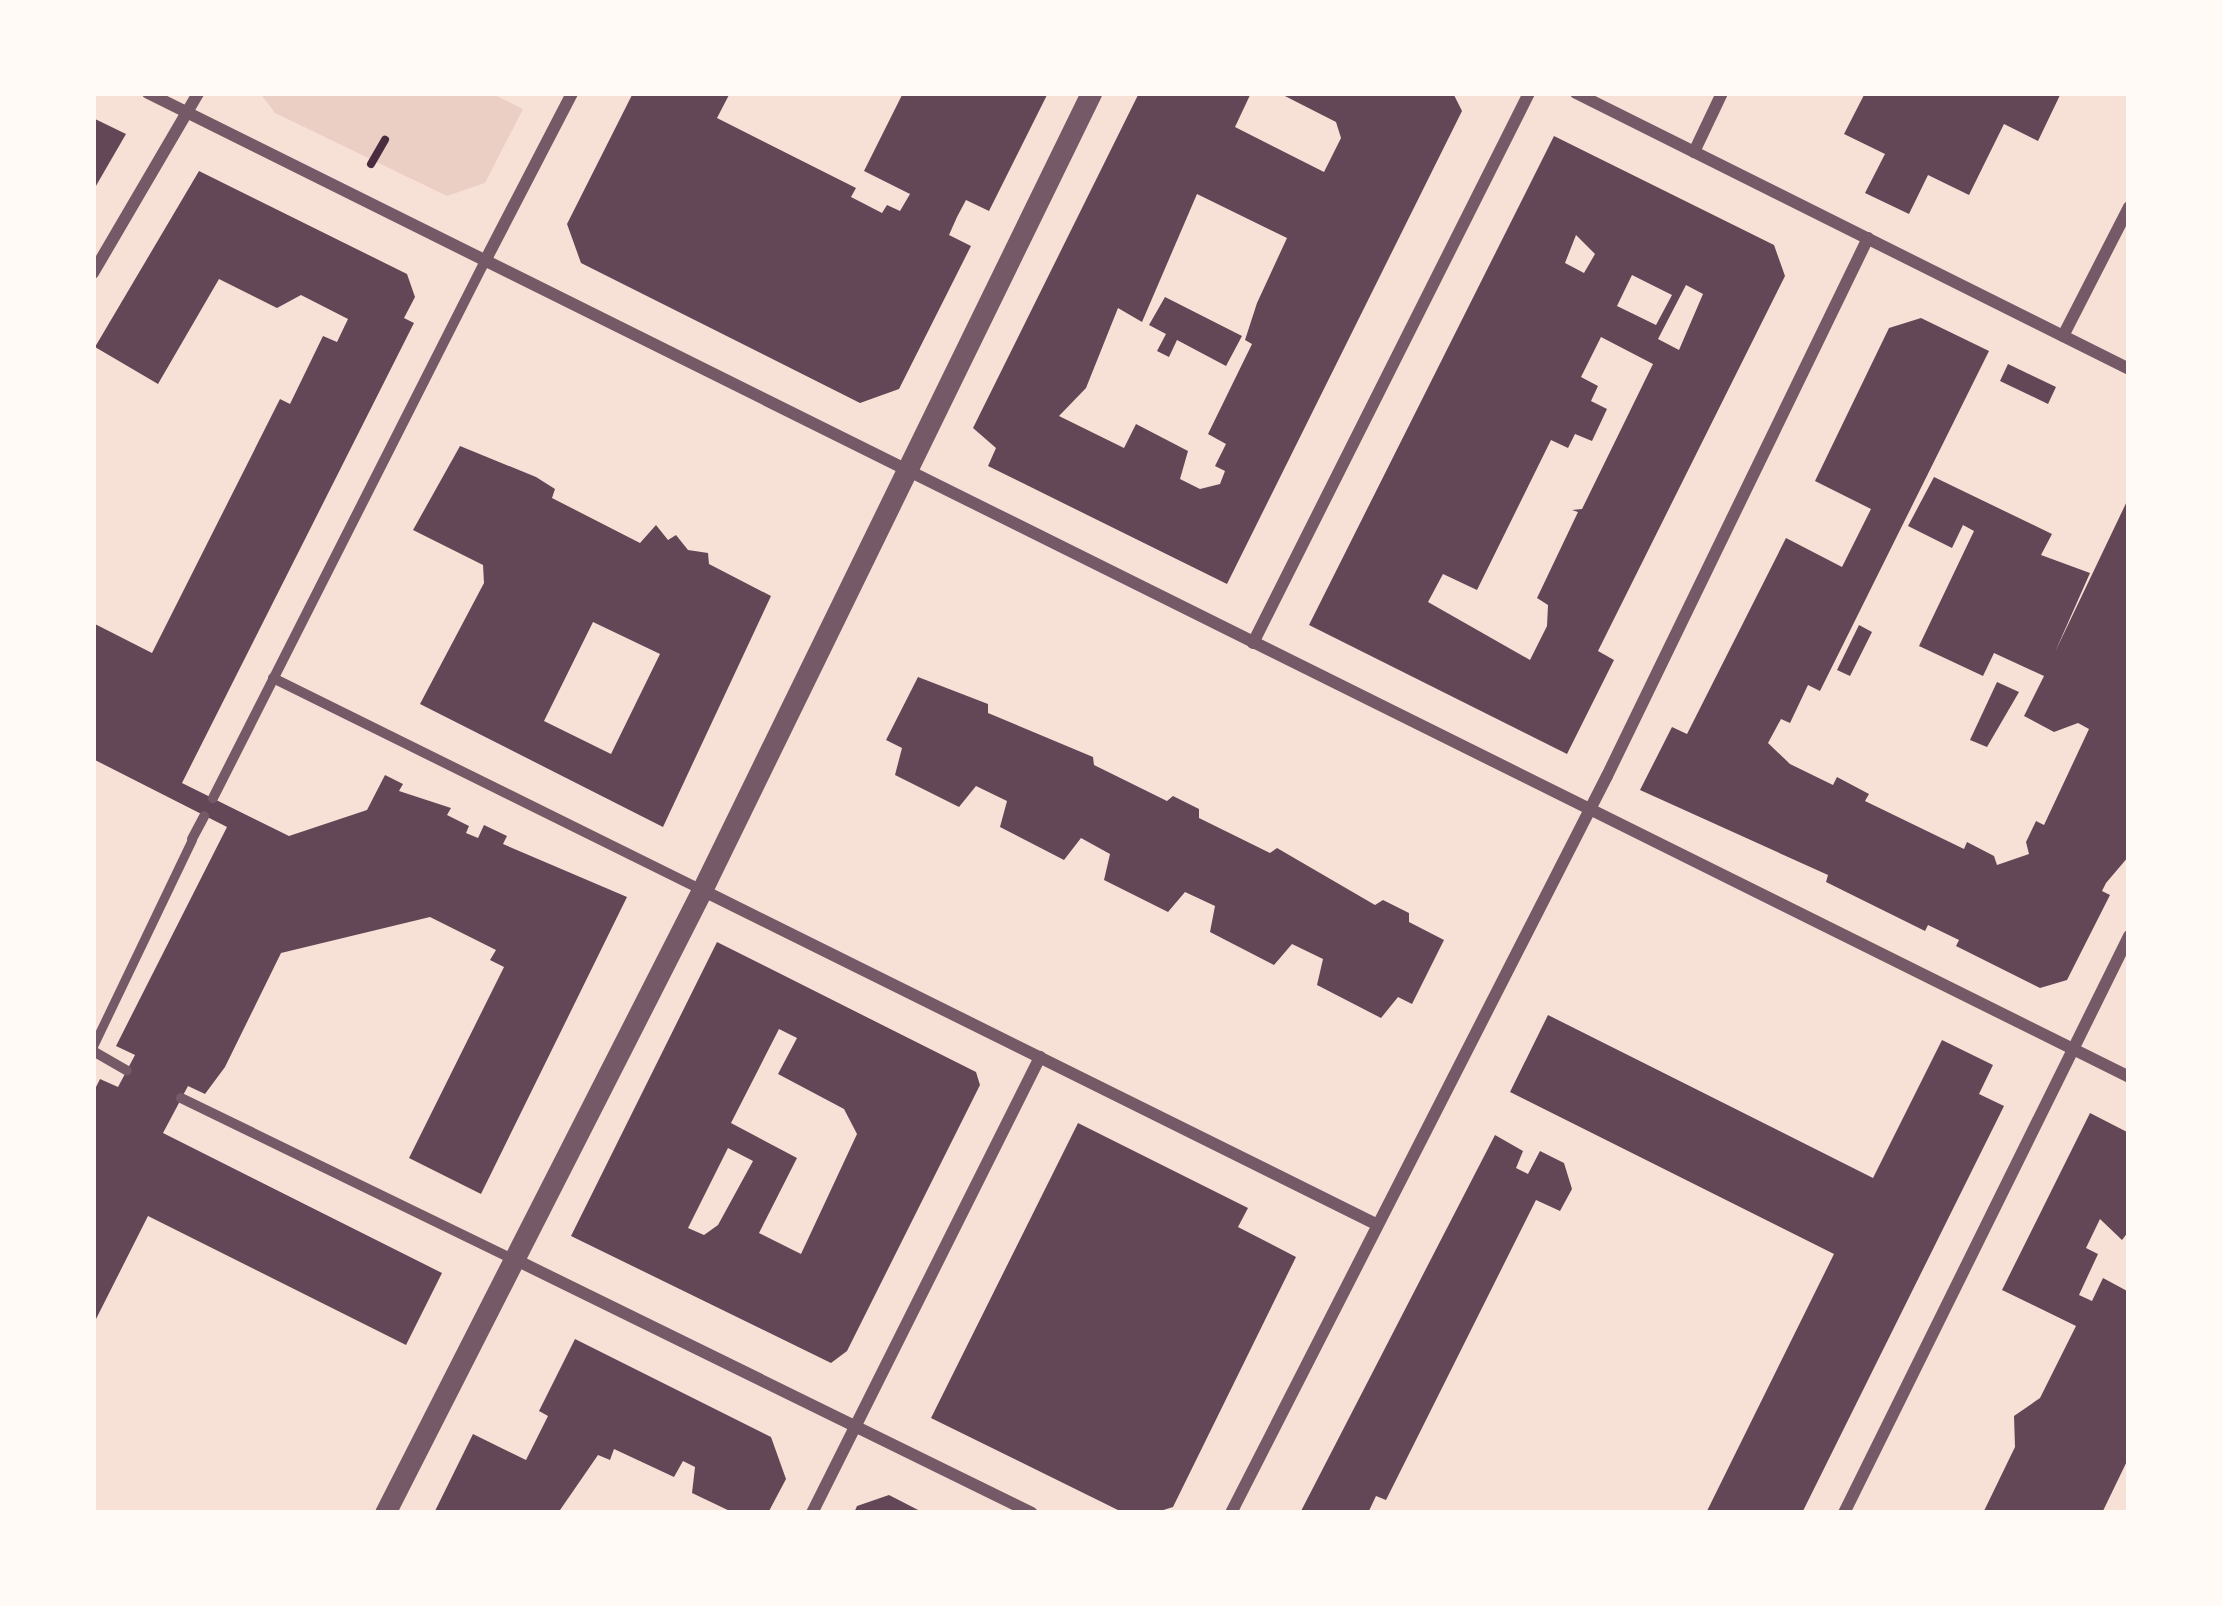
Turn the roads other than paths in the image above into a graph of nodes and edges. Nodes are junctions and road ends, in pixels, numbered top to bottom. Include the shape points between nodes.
1 (148, 93) edge
2 (198, 93) edge
3 (572, 93) edge
4 (1091, 93) edge
5 (1529, 93) edge
6 (1576, 93) edge
7 (1723, 93) edge
8 (187, 113) junction
9 (1694, 152) junction
10 (2129, 207) edge
11 (1868, 238) junction
12 (484, 263) junction
13 (93, 273) edge
14 (2063, 335) junction
15 (2129, 369) edge
16 (908, 471) junction
17 (1253, 643) junction
18 (273, 678) junction
19 (213, 797) dead end
20 (1590, 809) junction
21 (204, 816) dead end
22 (192, 839) joint
23 (702, 890) junction
24 (2129, 936) edge
25 (93, 1049) edge
26 (2074, 1050) junction
27 (1040, 1057) junction
28 (127, 1070) dead end
29 (2129, 1077) edge
30 (182, 1098) dead end
31 (1374, 1222) junction
32 (509, 1257) junction
33 (855, 1425) junction
34 (385, 1513) edge
35 (812, 1513) edge
36 (1032, 1513) edge
37 (1231, 1513) edge
38 (1844, 1513) edge

1 - 8 street
2 - 8 street
3 - 12 street
4 - 16 street
5 - 17 street
6 - 9 street
7 - 9 street
8 - 12 street
8 - 13 street
9 - 11 street
10 - 14 street
11 - 14 street
11 - 20 street
12 - 16 street
12 - 18 street
14 - 15 street
16 - 17 street
16 - 23 street
17 - 20 street
18 - 19 street
18 - 23 street
20 - 26 street
20 - 31 street
21 - 22 street
22 - 25 lane
23 - 27 street
23 - 32 street
24 - 26 street
25 - 28 street
26 - 29 street
26 - 38 street
27 - 31 street
27 - 33 street
30 - 32 street
31 - 37 street
32 - 33 street
32 - 34 street
33 - 35 street
33 - 36 street

